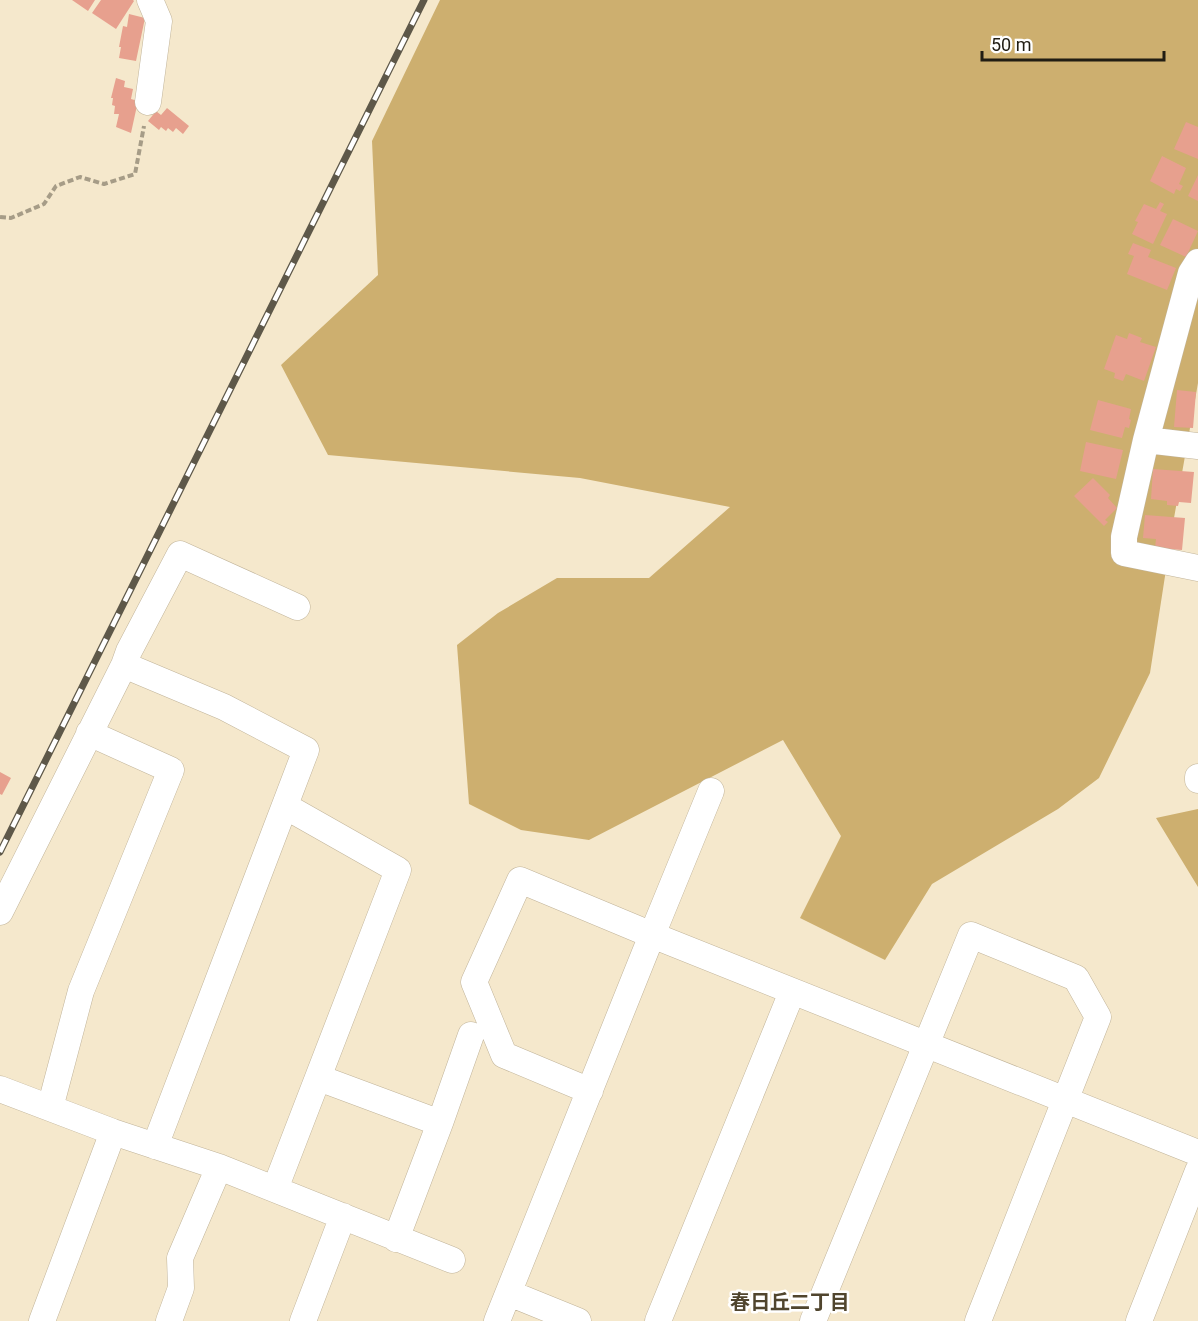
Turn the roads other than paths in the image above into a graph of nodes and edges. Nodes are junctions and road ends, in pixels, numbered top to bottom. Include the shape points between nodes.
1 (150, 0) edge
2 (148, 102) road end
3 (1198, 262) edge
4 (1189, 314) edge
5 (1146, 440) junction
6 (1198, 446) edge
7 (1198, 568) edge
8 (297, 607) dead end
9 (124, 665) junction
10 (89, 733) junction
11 (711, 791) dead end
12 (285, 806) junction
13 (0, 912) edge
14 (652, 935) junction
15 (792, 992) junction
16 (471, 1035) dead end
17 (926, 1045) junction
18 (319, 1078) junction
19 (0, 1089) edge
20 (590, 1091) junction
21 (1066, 1101) junction
22 (50, 1108) junction
23 (440, 1123) junction
24 (113, 1132) junction
25 (155, 1146) junction
26 (1198, 1153) edge
27 (219, 1167) junction
28 (1198, 1171) edge
29 (276, 1189) junction
30 (343, 1216) junction
31 (396, 1239) junction
32 (452, 1260) dead end
33 (509, 1293) junction
34 (306, 1320) edge
35 (42, 1321) edge
36 (169, 1321) edge
37 (497, 1321) edge
38 (578, 1321) edge
39 (658, 1321) edge
40 (813, 1321) edge
41 (978, 1321) edge
42 (1139, 1321) edge

1 - 2 street via 159,21
3 - 4 street via 1191,273
4 - 5 street
5 - 6 street
5 - 7 street via 1124,537 1124,553
8 - 9 street via 180,554
9 - 10 street
9 - 12 street via 224,706 306,750
10 - 13 street
10 - 22 street via 171,770 81,991
11 - 14 street
12 - 18 street via 398,870
12 - 25 street
14 - 15 street
14 - 20 street
14 - 20 street via 520,880 474,982 504,1055
15 - 17 street
15 - 39 street
16 - 23 street
17 - 21 street
17 - 21 street via 970,935 1076,978 1098,1017
17 - 40 street
18 - 23 street
18 - 29 street
19 - 22 street
20 - 33 street
21 - 26 street
21 - 41 street
22 - 24 street
23 - 31 street
24 - 25 street
24 - 35 street
25 - 27 street
27 - 29 street
27 - 36 street via 180,1258 181,1288
28 - 42 street
29 - 30 street
30 - 31 street
30 - 34 street
31 - 32 street
33 - 37 street
33 - 38 street

